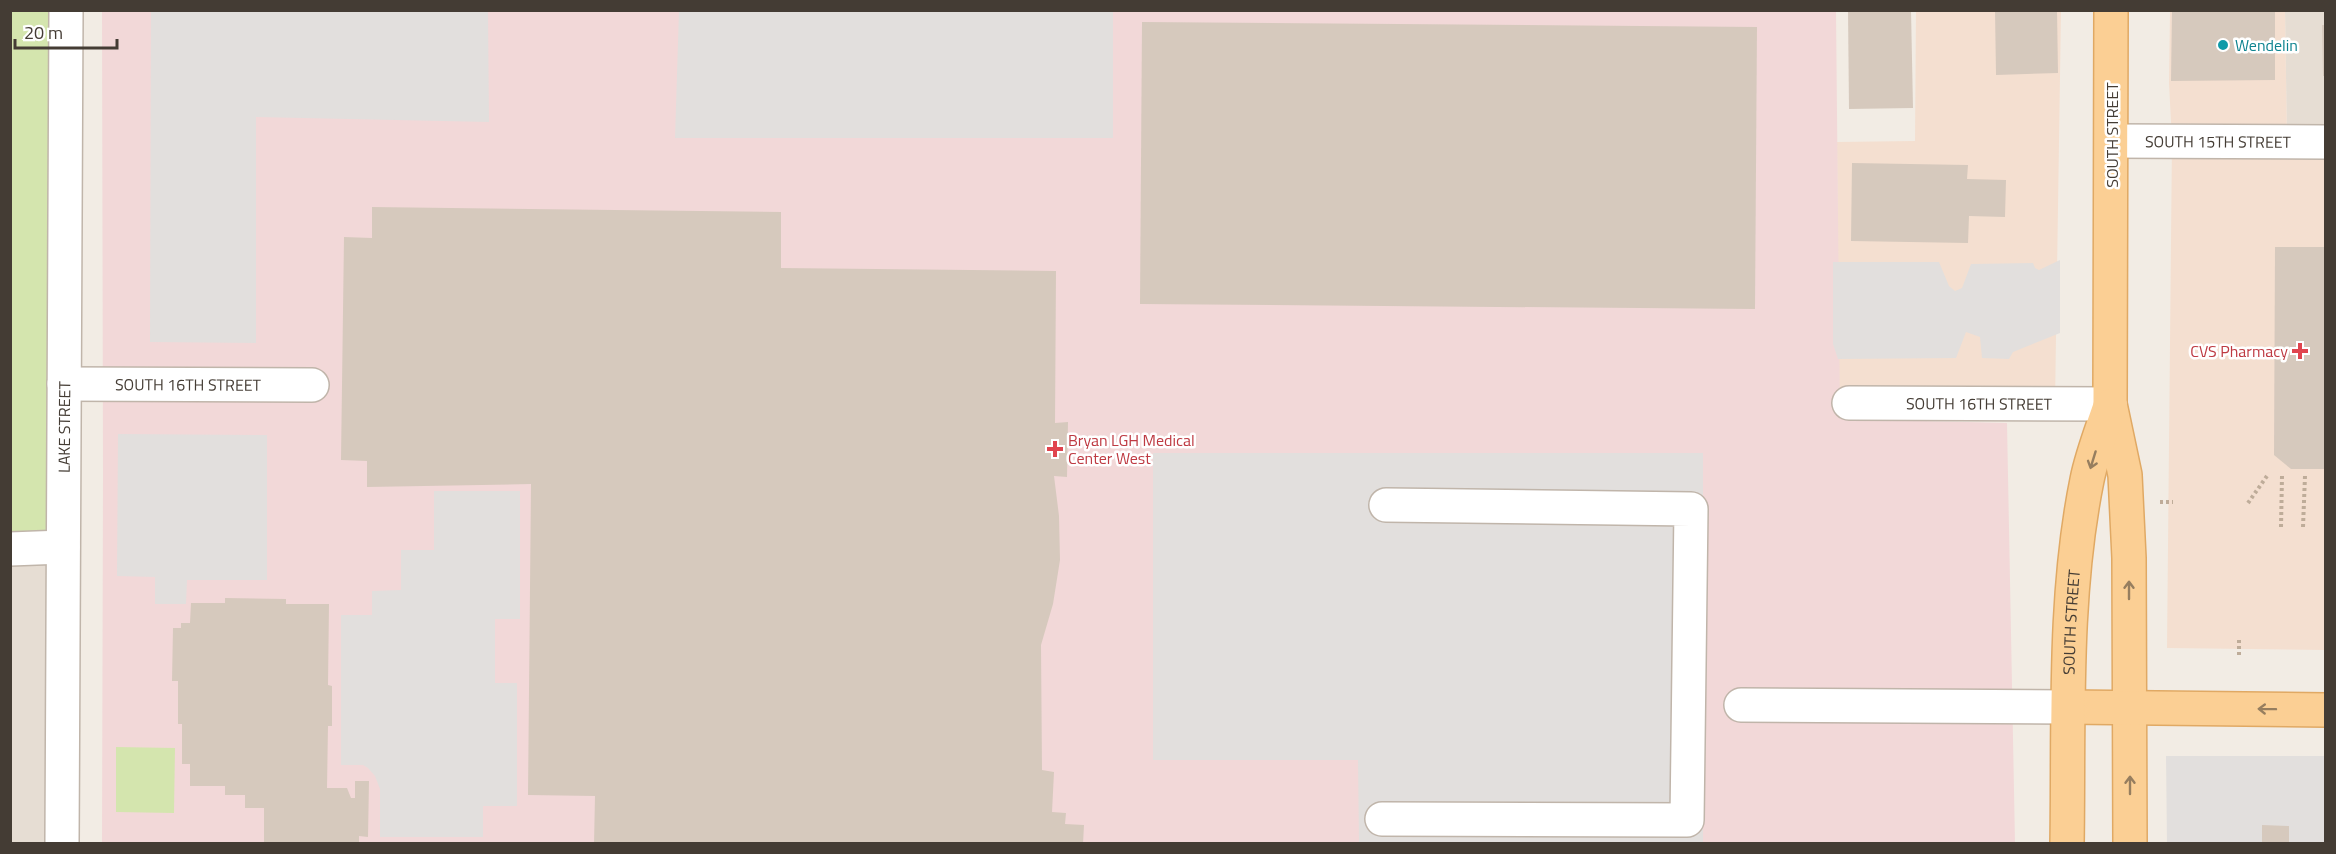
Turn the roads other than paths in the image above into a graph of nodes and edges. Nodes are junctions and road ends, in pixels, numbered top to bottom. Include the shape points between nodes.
1 (66, 10) edge
2 (2112, 10) edge
3 (2112, 141) junction
4 (2325, 142) edge
5 (64, 384) junction
6 (312, 385) dead end
7 (1849, 403) dead end
8 (2110, 404) junction
9 (1386, 505) dead end
10 (63, 547) junction
11 (10, 549) edge
12 (1741, 705) dead end
13 (2130, 706) junction
14 (2069, 707) junction
15 (2325, 710) edge
16 (1382, 819) dead end
17 (62, 843) edge
18 (2067, 843) edge
19 (2130, 843) edge

1 - 5 street, LAKE STREET
2 - 3 main road, SOUTH STREET
3 - 4 street, SOUTH 15TH STREET
3 - 8 main road, SOUTH STREET
5 - 6 street, SOUTH 16TH STREET
5 - 10 street, LAKE STREET
7 - 8 street, SOUTH 16TH STREET
13 -> 8 main road, SOUTH STREET via 2125,475
8 -> 14 main road, SOUTH STREET via 2087,479 2078,545 2070,621
9 - 16 street via 1691,509 1688,797 1687,820
10 - 11 street
10 - 17 street, LAKE STREET
12 - 14 street
13 - 14 main road
15 -> 13 main road
19 -> 13 main road, SOUTH STREET
14 - 18 main road, SOUTH STREET

